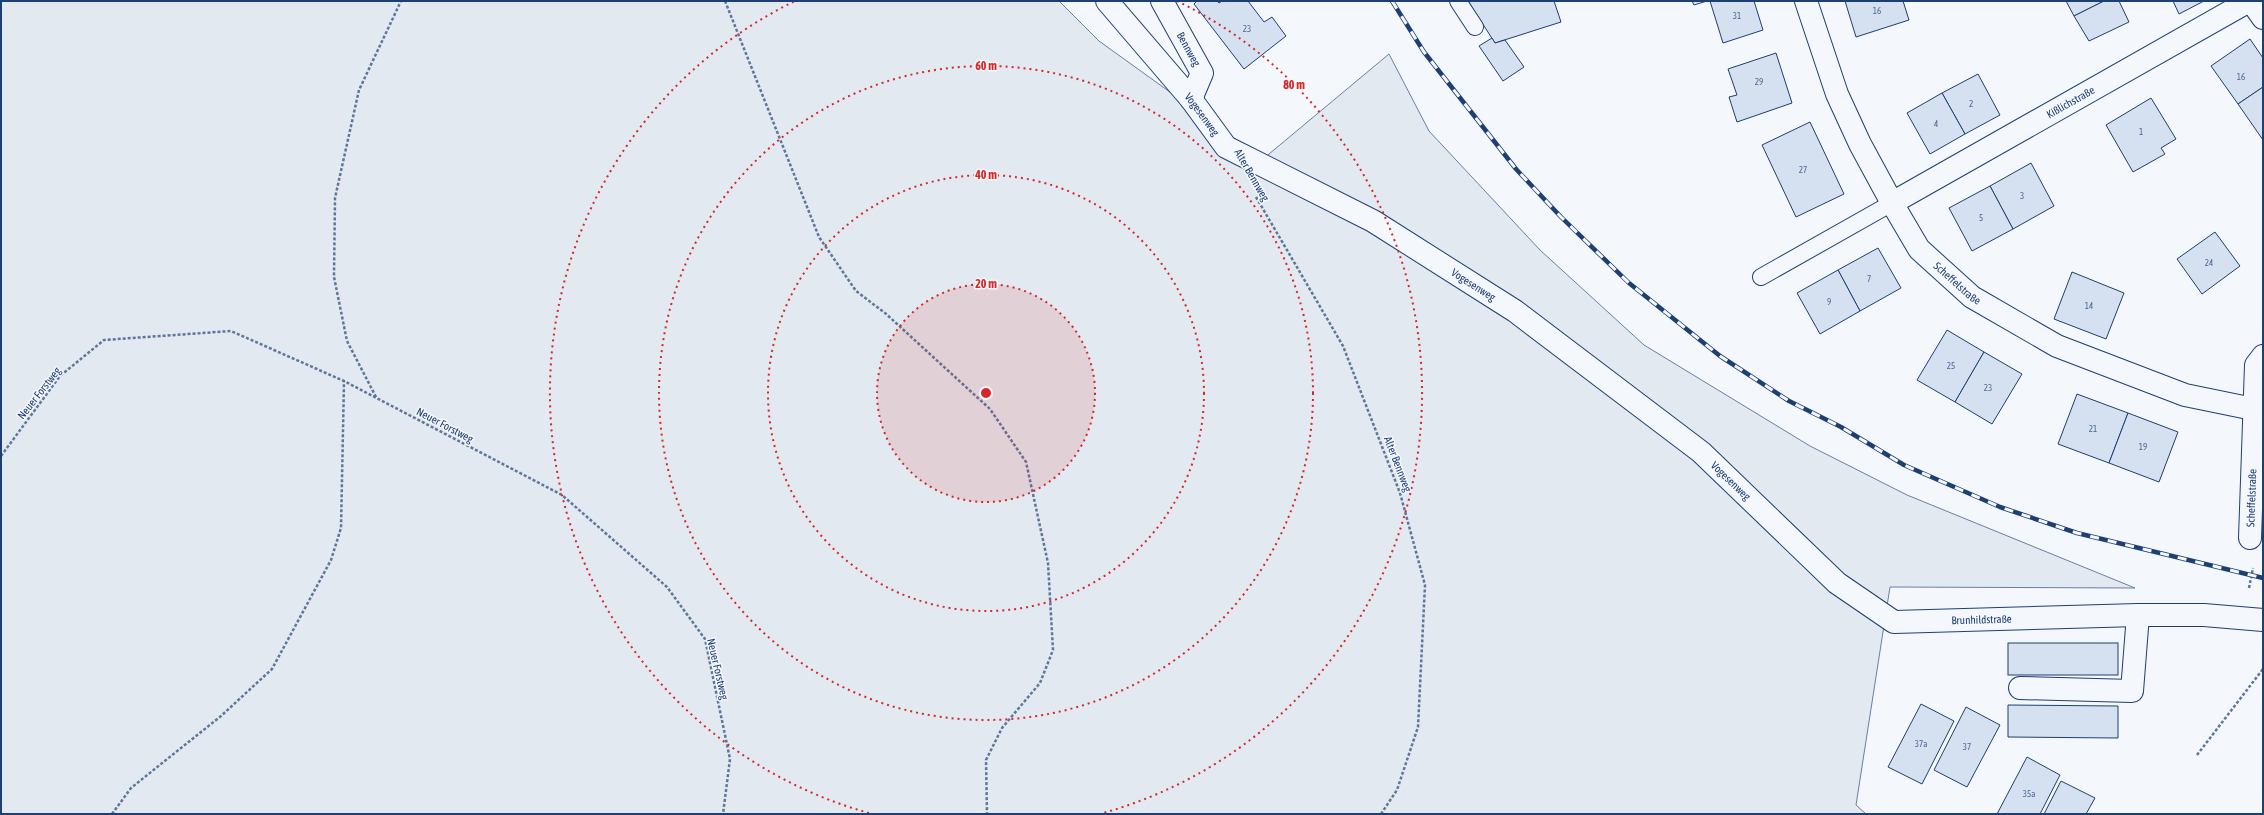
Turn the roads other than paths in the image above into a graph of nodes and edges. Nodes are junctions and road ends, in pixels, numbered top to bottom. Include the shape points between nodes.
1 (1107, 1) edge
2 (1162, 1) edge
3 (1458, 1) edge
4 (1806, 1) edge
5 (2250, 1) edge
6 (2263, 18) edge
7 (1474, 27) dead end
8 (1191, 99) junction
9 (1892, 203) junction
10 (1761, 277) dead end
11 (2263, 356) edge
12 (2258, 410) edge
13 (2250, 538) road end
14 (1837, 583) joint
15 (2138, 615) junction
16 (2254, 619) edge
17 (2020, 688) dead end

1 - 8 street, Vogesenweg
2 - 8 street, Bennweg via 1202,73
3 - 7 lane
4 - 9 street, Scheffelstraße via 1838,94 1860,144
5 - 6 street
5 - 9 street, Kißlichstraße
8 - 14 street, Vogesenweg via 1226,147 1373,221 1515,312 1701,452
9 - 10 lane
9 - 12 street, Scheffelstraße via 1919,249 1972,297 2056,346 2185,395
11 - 12 street via 2256,365
12 - 13 street, Scheffelstraße
14 - 15 street, Brunhildstraße via 1894,622
15 - 16 street, Brunhildstraße
15 - 17 street via 2132,691

